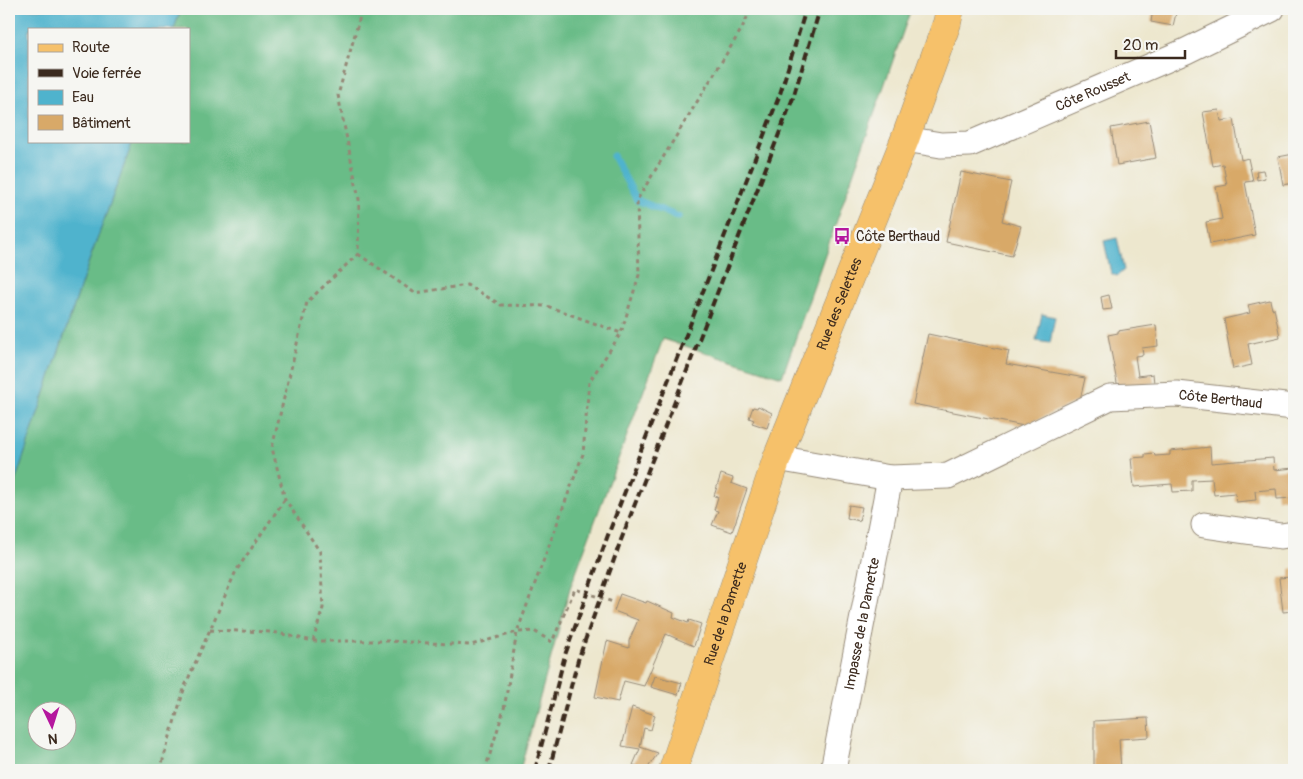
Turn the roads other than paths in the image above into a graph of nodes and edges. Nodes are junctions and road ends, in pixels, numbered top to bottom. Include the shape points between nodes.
1 (950, 9) edge
2 (1272, 9) edge
3 (905, 139) junction
4 (1294, 407) edge
5 (777, 458) junction
6 (890, 478) junction
7 (1204, 525) dead end
8 (1294, 534) edge
9 (673, 770) edge
10 (833, 770) edge

1 - 3 main road, Rue des Selettes via 948,23
2 - 3 street, Côte Rousset via 1186,51 970,144 941,145
3 - 5 main road, Rue des Selettes
4 - 6 street, Côte Berthaud via 1177,394 1110,397 948,476
5 - 6 street, Côte Berthaud
5 - 9 main road, Rue de la Damette
6 - 10 street, Impasse de la Damette
7 - 8 street via 1281,536

